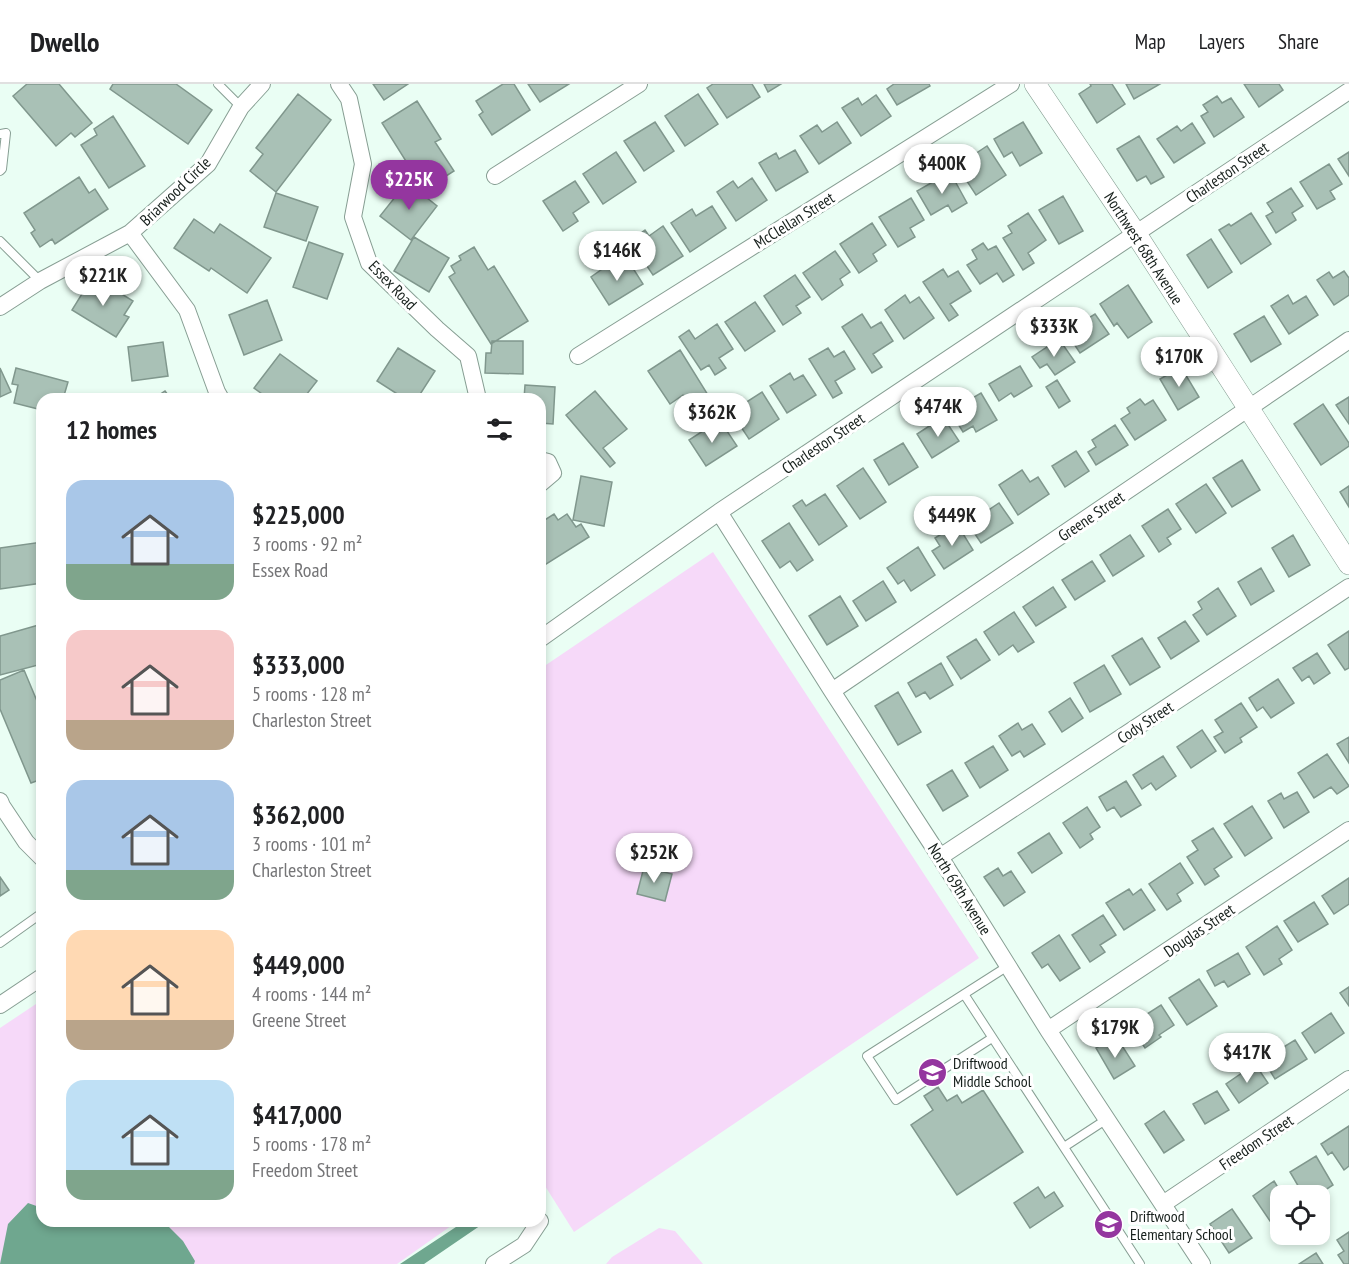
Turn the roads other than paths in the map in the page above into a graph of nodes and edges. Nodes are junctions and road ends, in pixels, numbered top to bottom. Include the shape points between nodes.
1 (218, 84) edge
2 (262, 84) edge
3 (339, 84) edge
4 (639, 84) edge
5 (1011, 84) edge
6 (1035, 84) edge
7 (1349, 91) edge
8 (241, 107) junction
9 (0, 134) edge
10 (0, 171) edge
11 (495, 176) dead end
12 (130, 233) junction
13 (1136, 234) junction
14 (0, 241) edge
15 (40, 281) junction
16 (0, 307) edge
17 (1349, 340) edge
18 (578, 356) dead end
19 (218, 393) edge
20 (477, 393) edge
21 (1249, 409) junction
22 (546, 462) edge
23 (546, 479) edge
24 (719, 512) junction
25 (1349, 564) edge
26 (1349, 587) edge
27 (546, 635) edge
28 (832, 691) junction
29 (0, 801) edge
30 (1349, 830) edge
31 (36, 852) edge
32 (940, 857) junction
33 (36, 917) edge
34 (0, 943) edge
35 (1008, 966) junction
36 (36, 980) edge
37 (964, 994) junction
38 (0, 1005) edge
39 (1048, 1030) junction
40 (992, 1038) junction
41 (1349, 1079) edge
42 (1107, 1119) junction
43 (1064, 1147) junction
44 (1163, 1204) junction
45 (536, 1227) edge
46 (494, 1264) edge
47 (1140, 1264) edge
48 (1202, 1264) edge

1 - 8 lane
2 - 8 street, Briarwood Circle
3 - 20 street, Essex Road via 349,99 363,164 353,217 369,263 468,356
4 - 11 street
5 - 18 street, McClellan Street
6 - 13 street, Northwest 68th Avenue
7 - 13 street, Charleston Street
8 - 12 street, Briarwood Circle via 207,164
9 - 10 lane via 6,133
12 - 15 street, Briarwood Circle
12 - 19 street via 187,310
13 - 21 street, Northwest 68th Avenue
13 - 24 street, Charleston Street
14 - 15 lane
15 - 16 street, Briarwood Circle
17 - 21 street, Greene Street
21 - 25 street, Northwest 68th Avenue
21 - 28 street, Greene Street
22 - 23 street via 553,473
24 - 27 street, Charleston Street
24 - 28 street, North 69th Avenue
26 - 32 street, Cody Street
28 - 32 street, North 69th Avenue
29 - 31 street
30 - 39 street, Douglas Street
32 - 35 street, North 69th Avenue
33 - 34 lane
35 - 37 lane
35 - 39 street, North 69th Avenue
36 - 38 street
37 - 40 lane
37 - 40 lane via 867,1056 896,1100
39 - 42 street, North 69th Avenue
40 - 43 lane
41 - 44 street, Freedom Street
42 - 43 lane
42 - 44 street, North 69th Avenue
43 - 47 lane
44 - 48 street, North 69th Avenue
45 - 46 street via 524,1245

